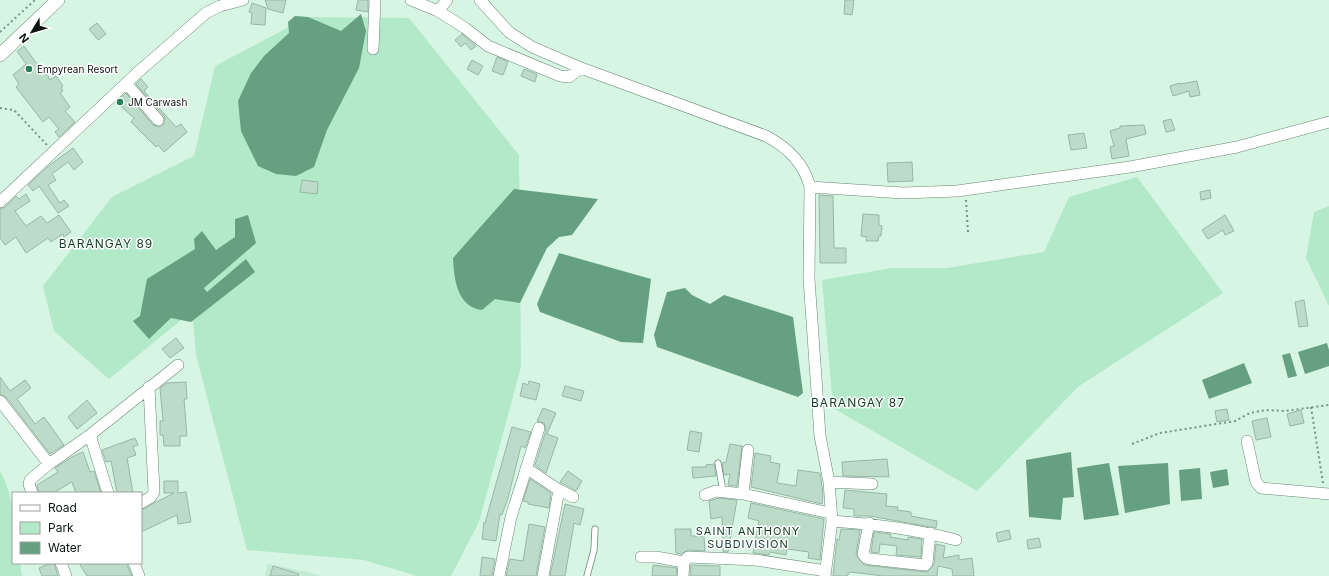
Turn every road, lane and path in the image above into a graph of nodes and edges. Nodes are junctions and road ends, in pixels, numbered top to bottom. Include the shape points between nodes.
1 (36, 0) edge
2 (58, 0) edge
3 (244, 0) edge
4 (375, 0) edge
5 (411, 0) edge
6 (447, 0) edge
7 (480, 0) edge
8 (438, 11) junction
9 (0, 32) edge
10 (374, 49) dead end
11 (0, 55) edge
12 (581, 68) junction
13 (126, 84) junction
14 (0, 108) edge
15 (158, 120) dead end
16 (1329, 122) edge
17 (53, 152) junction
18 (810, 187) junction
19 (965, 190) junction
20 (0, 202) edge
21 (968, 232) dead end
22 (178, 365) dead end
23 (149, 387) junction
24 (0, 401) edge
25 (1329, 405) edge
26 (1311, 406) junction
27 (539, 428) dead end
28 (90, 435) junction
29 (1248, 441) dead end
30 (1132, 444) dead end
31 (748, 450) dead end
32 (718, 462) dead end
33 (49, 464) junction
34 (526, 468) junction
35 (829, 482) junction
36 (872, 484) dead end
37 (559, 490) junction
38 (723, 491) junction
39 (32, 492) edge
40 (108, 492) edge
41 (1327, 493) edge
42 (743, 494) junction
43 (705, 495) dead end
44 (573, 497) dead end
45 (142, 502) edge
46 (831, 517) junction
47 (869, 523) junction
48 (595, 529) dead end
49 (930, 533) junction
50 (956, 540) dead end
51 (641, 557) dead end
52 (684, 562) junction
53 (61, 564) edge
54 (134, 564) edge
55 (826, 573) edge
56 (66, 576) edge
57 (139, 576) edge
58 (499, 576) edge
59 (543, 576) edge
60 (587, 576) edge
61 (683, 576) edge

1 - 9 path
2 - 11 street
3 - 13 street via 220,6 206,13
4 - 10 street
5 - 8 street
6 - 8 street
7 - 12 street via 509,32 532,47
8 - 12 street via 488,46 560,76 569,78
12 - 18 street via 766,136 793,155 808,178
13 - 15 street
13 - 17 street
14 - 17 path via 14,110
16 - 19 street via 1237,147 1137,166
17 - 20 street
18 - 19 street via 903,193
18 - 35 street via 809,279 820,436
19 - 21 path
22 - 23 street
23 - 28 street
23 - 45 street via 154,492
24 - 33 street
25 - 26 path
26 - 30 path via 1285,411 1250,412 1235,421 1160,433
26 - 41 path
27 - 34 street
28 - 33 street
28 - 40 street
29 - 41 street via 1256,482 1261,488
31 - 42 street
32 - 38 lane
33 - 39 street via 30,480
34 - 37 street
34 - 58 street via 511,518
35 - 36 street
35 - 46 street
37 - 44 street
37 - 59 street
38 - 42 street
38 - 43 street
42 - 46 street
46 - 47 street
46 - 55 street
47 - 49 street
47 - 49 street via 863,554 870,559 925,565
48 - 60 lane via 594,550
49 - 50 street
51 - 52 street
52 - 55 street via 688,557 756,560
52 - 61 street
53 - 56 street
54 - 57 street

